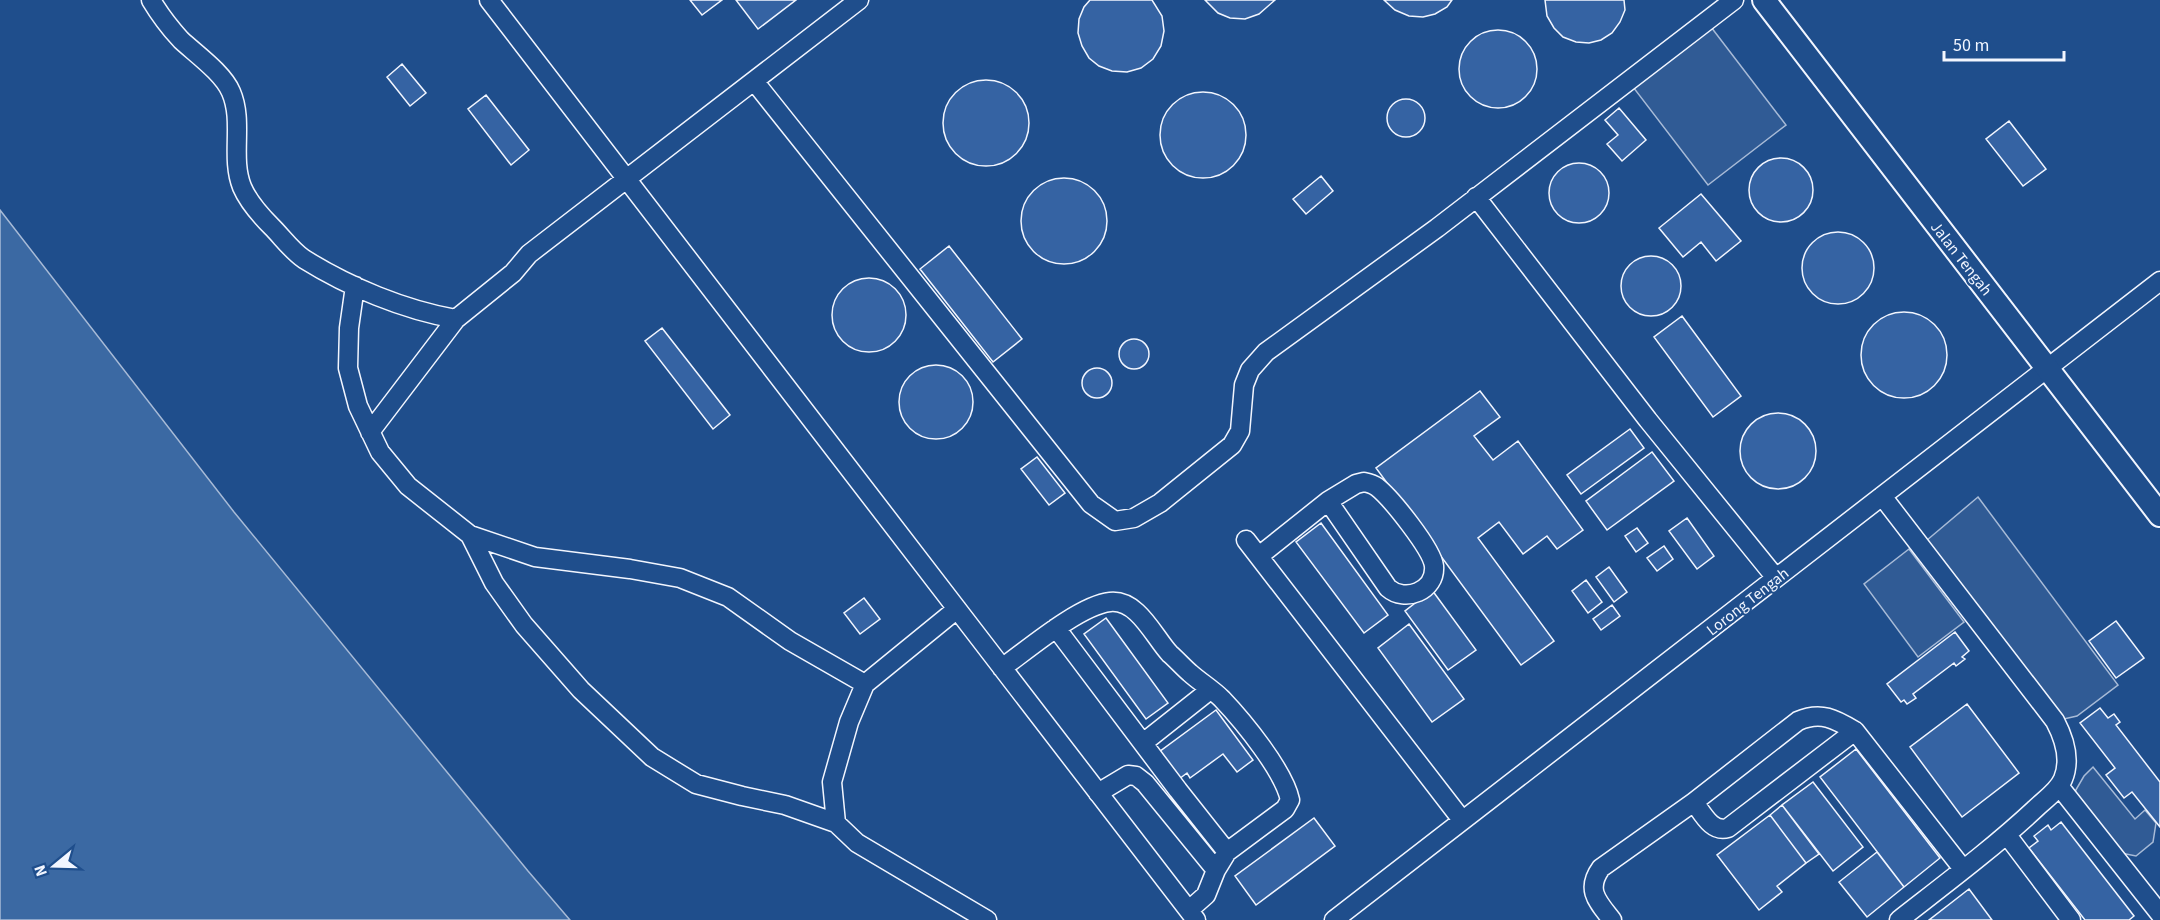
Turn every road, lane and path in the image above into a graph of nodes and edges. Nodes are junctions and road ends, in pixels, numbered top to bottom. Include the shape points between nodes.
1 (151, 0) edge
2 (489, 0) edge
3 (859, 0) edge
4 (1734, 0) edge
5 (1764, 0) edge
6 (754, 81) junction
7 (626, 179) junction
8 (1476, 197) junction
9 (2160, 281) edge
10 (355, 286) junction
11 (456, 319) junction
12 (2047, 369) junction
13 (370, 432) junction
14 (1882, 496) junction
15 (1328, 501) junction
16 (2160, 515) edge
17 (470, 535) junction
18 (1246, 540) dead end
19 (1259, 556) junction
20 (1776, 578) junction
21 (957, 609) junction
22 (1056, 628) junction
23 (1002, 668) junction
24 (865, 684) junction
25 (1210, 690) junction
26 (1855, 731) junction
27 (1143, 744) junction
28 (2059, 786) junction
29 (1098, 793) junction
30 (1694, 802) junction
31 (1462, 820) junction
32 (836, 823) junction
33 (2007, 835) junction
34 (1227, 852) junction
35 (1963, 869) junction
36 (1216, 870) junction
37 (2160, 914) edge
38 (1192, 915) edge
39 (987, 920) edge
40 (1334, 920) edge
41 (1612, 920) edge
42 (1899, 920) edge
43 (2071, 920) edge

1 - 10 street via 164,21 231,90 242,187 261,216 302,258
2 - 7 street
3 - 6 street
4 - 8 street
5 - 12 main road, Jalan Tengah
6 - 7 street
6 - 8 street via 1091,504 1115,521 1134,518 1160,502 1232,445 1240,431 1244,385 1250,370 1266,352
7 - 11 street via 529,254 506,279
7 - 21 street
8 - 20 street
9 - 12 street, Lorong Tengah
10 - 11 street
10 - 13 street via 348,368
11 - 13 street
12 - 14 street, Lorong Tengah
12 - 16 main road, Jalan Tengah
13 - 17 street via 380,453 408,486
14 - 20 street, Lorong Tengah
14 - 28 street via 2055,721 2066,755
15 - 15 street via 1356,484 1364,482 1378,488 1401,512 1430,555 1434,564 1430,583 1408,596 1394,593
15 - 19 street
17 - 24 street via 536,557 680,578 728,597 790,641
17 - 32 street via 494,583 524,625 581,690 652,757 696,784 785,805
18 - 19 street
19 - 31 street
20 - 31 street, Lorong Tengah
21 - 23 street
21 - 24 street
22 - 23 street
22 - 25 street via 1097,606 1125,604
22 - 27 street
23 - 29 street
24 - 32 street via 849,722 832,782
25 - 27 street
25 - 34 street via 1279,771 1290,800 1276,817
26 - 30 street via 1830,717 1808,716
26 - 30 street via 1728,828 1713,826
26 - 35 street
27 - 34 street
28 - 33 street
28 - 37 street
29 - 36 street via 1128,776 1136,776
29 - 38 street
30 - 41 street via 1596,875 1594,893
31 - 40 street, Lorong Tengah
32 - 39 street via 858,843
33 - 35 street
33 - 43 street
34 - 36 street
35 - 42 street
36 - 38 street

